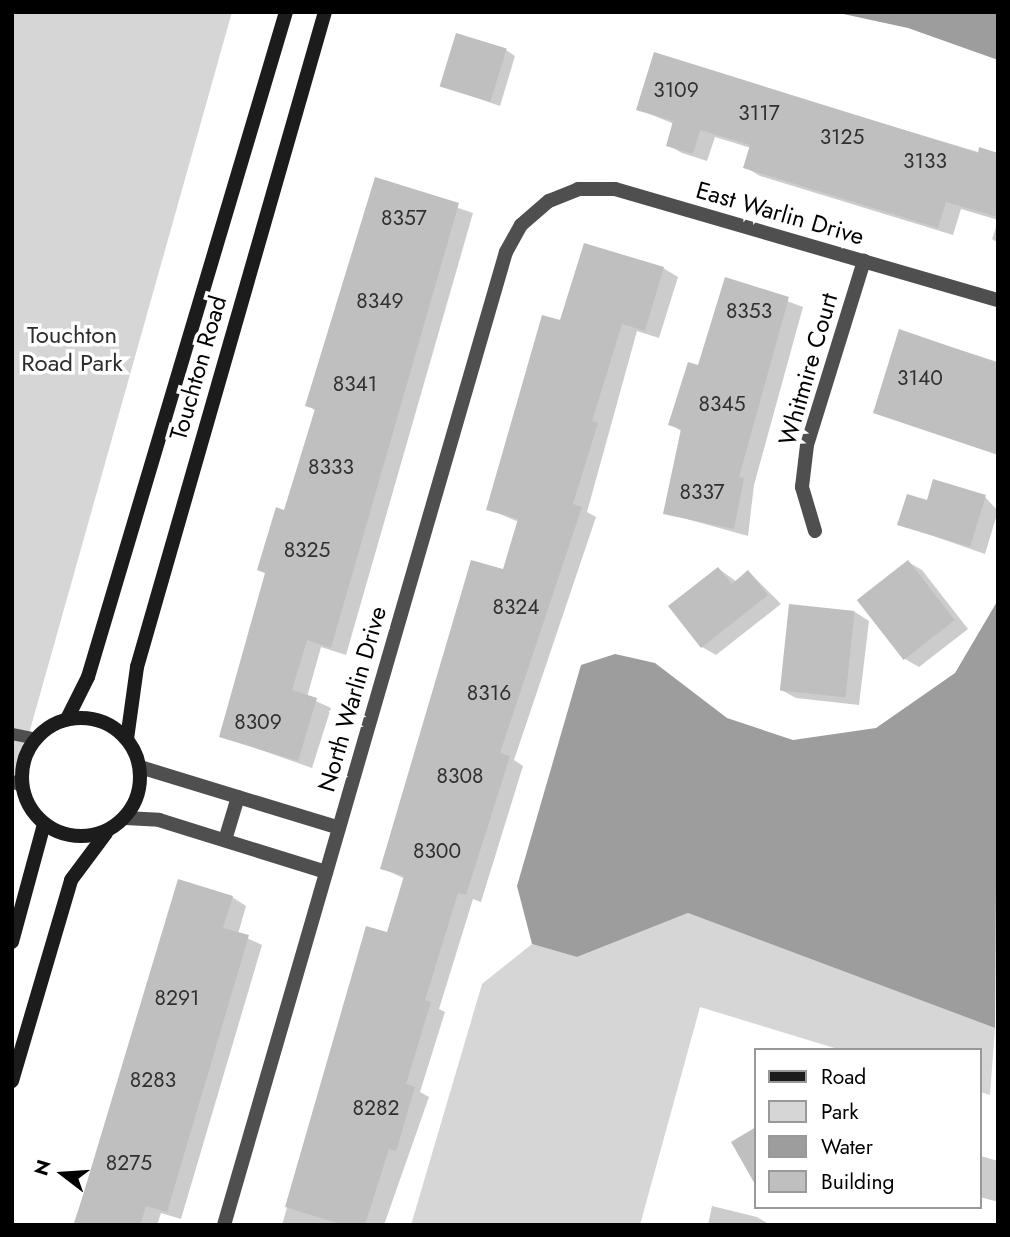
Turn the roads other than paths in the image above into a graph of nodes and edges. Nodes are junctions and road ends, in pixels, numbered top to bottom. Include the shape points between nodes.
1 (286, 12) edge
2 (325, 12) edge
3 (549, 201) joint
4 (864, 261) junction
5 (998, 300) edge
6 (815, 531) dead end
7 (67, 719) junction
8 (12, 734) edge
9 (37, 738) junction
10 (127, 739) junction
11 (140, 767) junction
12 (17, 784) edge
13 (238, 797) junction
14 (125, 818) junction
15 (44, 824) junction
16 (339, 828) junction
17 (109, 830) junction
18 (225, 840) junction
19 (326, 872) junction
20 (12, 942) edge
21 (12, 1081) edge
22 (224, 1225) edge

1 - 7 street, Touchton Road via 88,677
2 - 10 street, Touchton Road via 137,667
3 - 4 street, East Warlin Drive via 578,189 615,189
3 - 16 street, North Warlin Drive via 521,225 506,252
4 - 5 street, East Warlin Drive
4 - 6 street, Whitmire Court via 807,445 802,487
7 - 9 street
7 - 10 street via 89,718
8 - 9 lane
9 - 12 street
10 - 11 street
11 - 13 street
11 - 14 street via 138,794
12 - 15 street
13 - 16 street
13 - 18 street
14 - 17 street
14 - 18 street via 159,820
15 - 17 street via 76,837
15 - 20 street
16 - 19 street, North Warlin Drive
17 - 21 street via 71,880
18 - 19 street
19 - 22 street, North Warlin Drive

